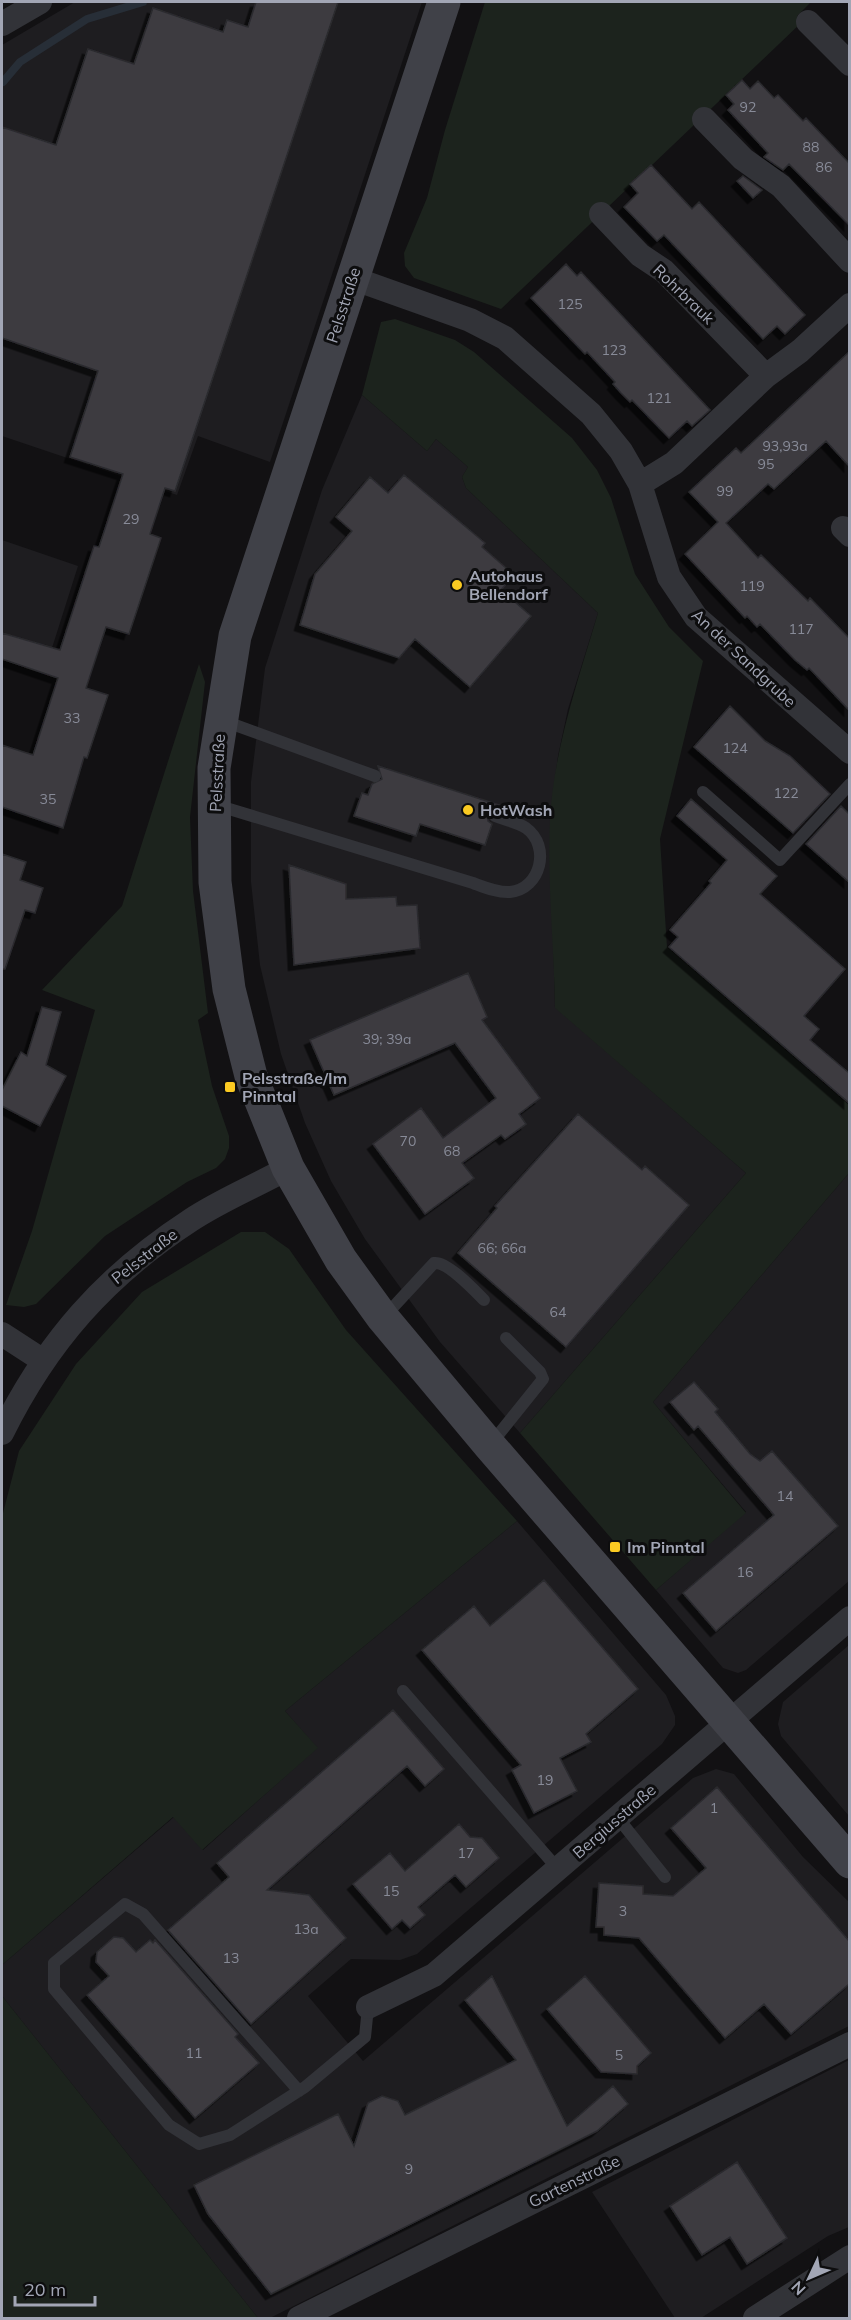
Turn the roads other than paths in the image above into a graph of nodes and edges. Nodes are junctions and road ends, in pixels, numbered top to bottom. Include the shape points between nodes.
1 (40, 2) edge
2 (444, 2) edge
3 (808, 22) dead end
4 (2, 24) edge
5 (849, 64) edge
6 (704, 119) dead end
7 (601, 214) dead end
8 (849, 261) edge
9 (352, 278) junction
10 (849, 305) edge
11 (766, 376) junction
12 (640, 484) junction
13 (221, 720) junction
14 (849, 752) edge
15 (375, 776) dead end
16 (849, 784) edge
17 (703, 792) dead end
18 (215, 805) junction
19 (495, 816) dead end
20 (288, 1168) junction
21 (484, 1300) dead end
22 (383, 1318) junction
23 (2, 1334) edge
24 (506, 1338) dead end
25 (42, 1360) junction
26 (2, 1433) edge
27 (490, 1446) junction
28 (849, 1618) edge
29 (403, 1691) dead end
30 (728, 1723) junction
31 (618, 1818) junction
32 (849, 1862) edge
33 (558, 1869) junction
34 (665, 1877) dead end
35 (368, 2007) joint
36 (849, 2044) edge
37 (299, 2091) junction
38 (849, 2257) edge
39 (299, 2319) edge
40 (756, 2319) edge

1 - 4 street
2 - 9 main road, Pelsstraße
3 - 5 street
6 - 8 street via 743,159 781,186
7 - 11 street, Rohrbrauk via 640,255 664,271
9 - 12 street, An der Sandgrube via 470,320 505,338 591,414 621,451
9 - 13 main road, Pelsstraße via 242,615
10 - 11 street via 800,351
11 - 12 street via 674,463
12 - 14 street, An der Sandgrube via 669,577 696,617
13 - 15 lane
13 - 18 main road, Pelsstraße via 214,768
16 - 17 lane via 780,860
18 - 19 lane via 510,892 535,878 540,863 538,844 526,828
18 - 20 main road, Pelsstraße via 215,882 229,989 251,1076
20 - 22 main road via 341,1260
20 - 25 street, Pelsstraße via 192,1219 126,1266 83,1308
21 - 22 lane via 439,1262
22 - 27 main road
23 - 25 street
24 - 27 lane via 543,1379
25 - 26 street, Pelsstraße
27 - 30 main road
28 - 30 street, Bergiusstraße
29 - 33 lane
30 - 31 street, Bergiusstraße
30 - 32 main road
31 - 33 street, Bergiusstraße
31 - 34 lane
33 - 35 street, Bergiusstraße via 434,1975
35 - 37 lane via 365,2037
36 - 39 street, Gartenstraße
37 - 37 lane via 230,2135 199,2144 169,2125 54,1989 54,1963 125,1904 143,1914
38 - 40 street

